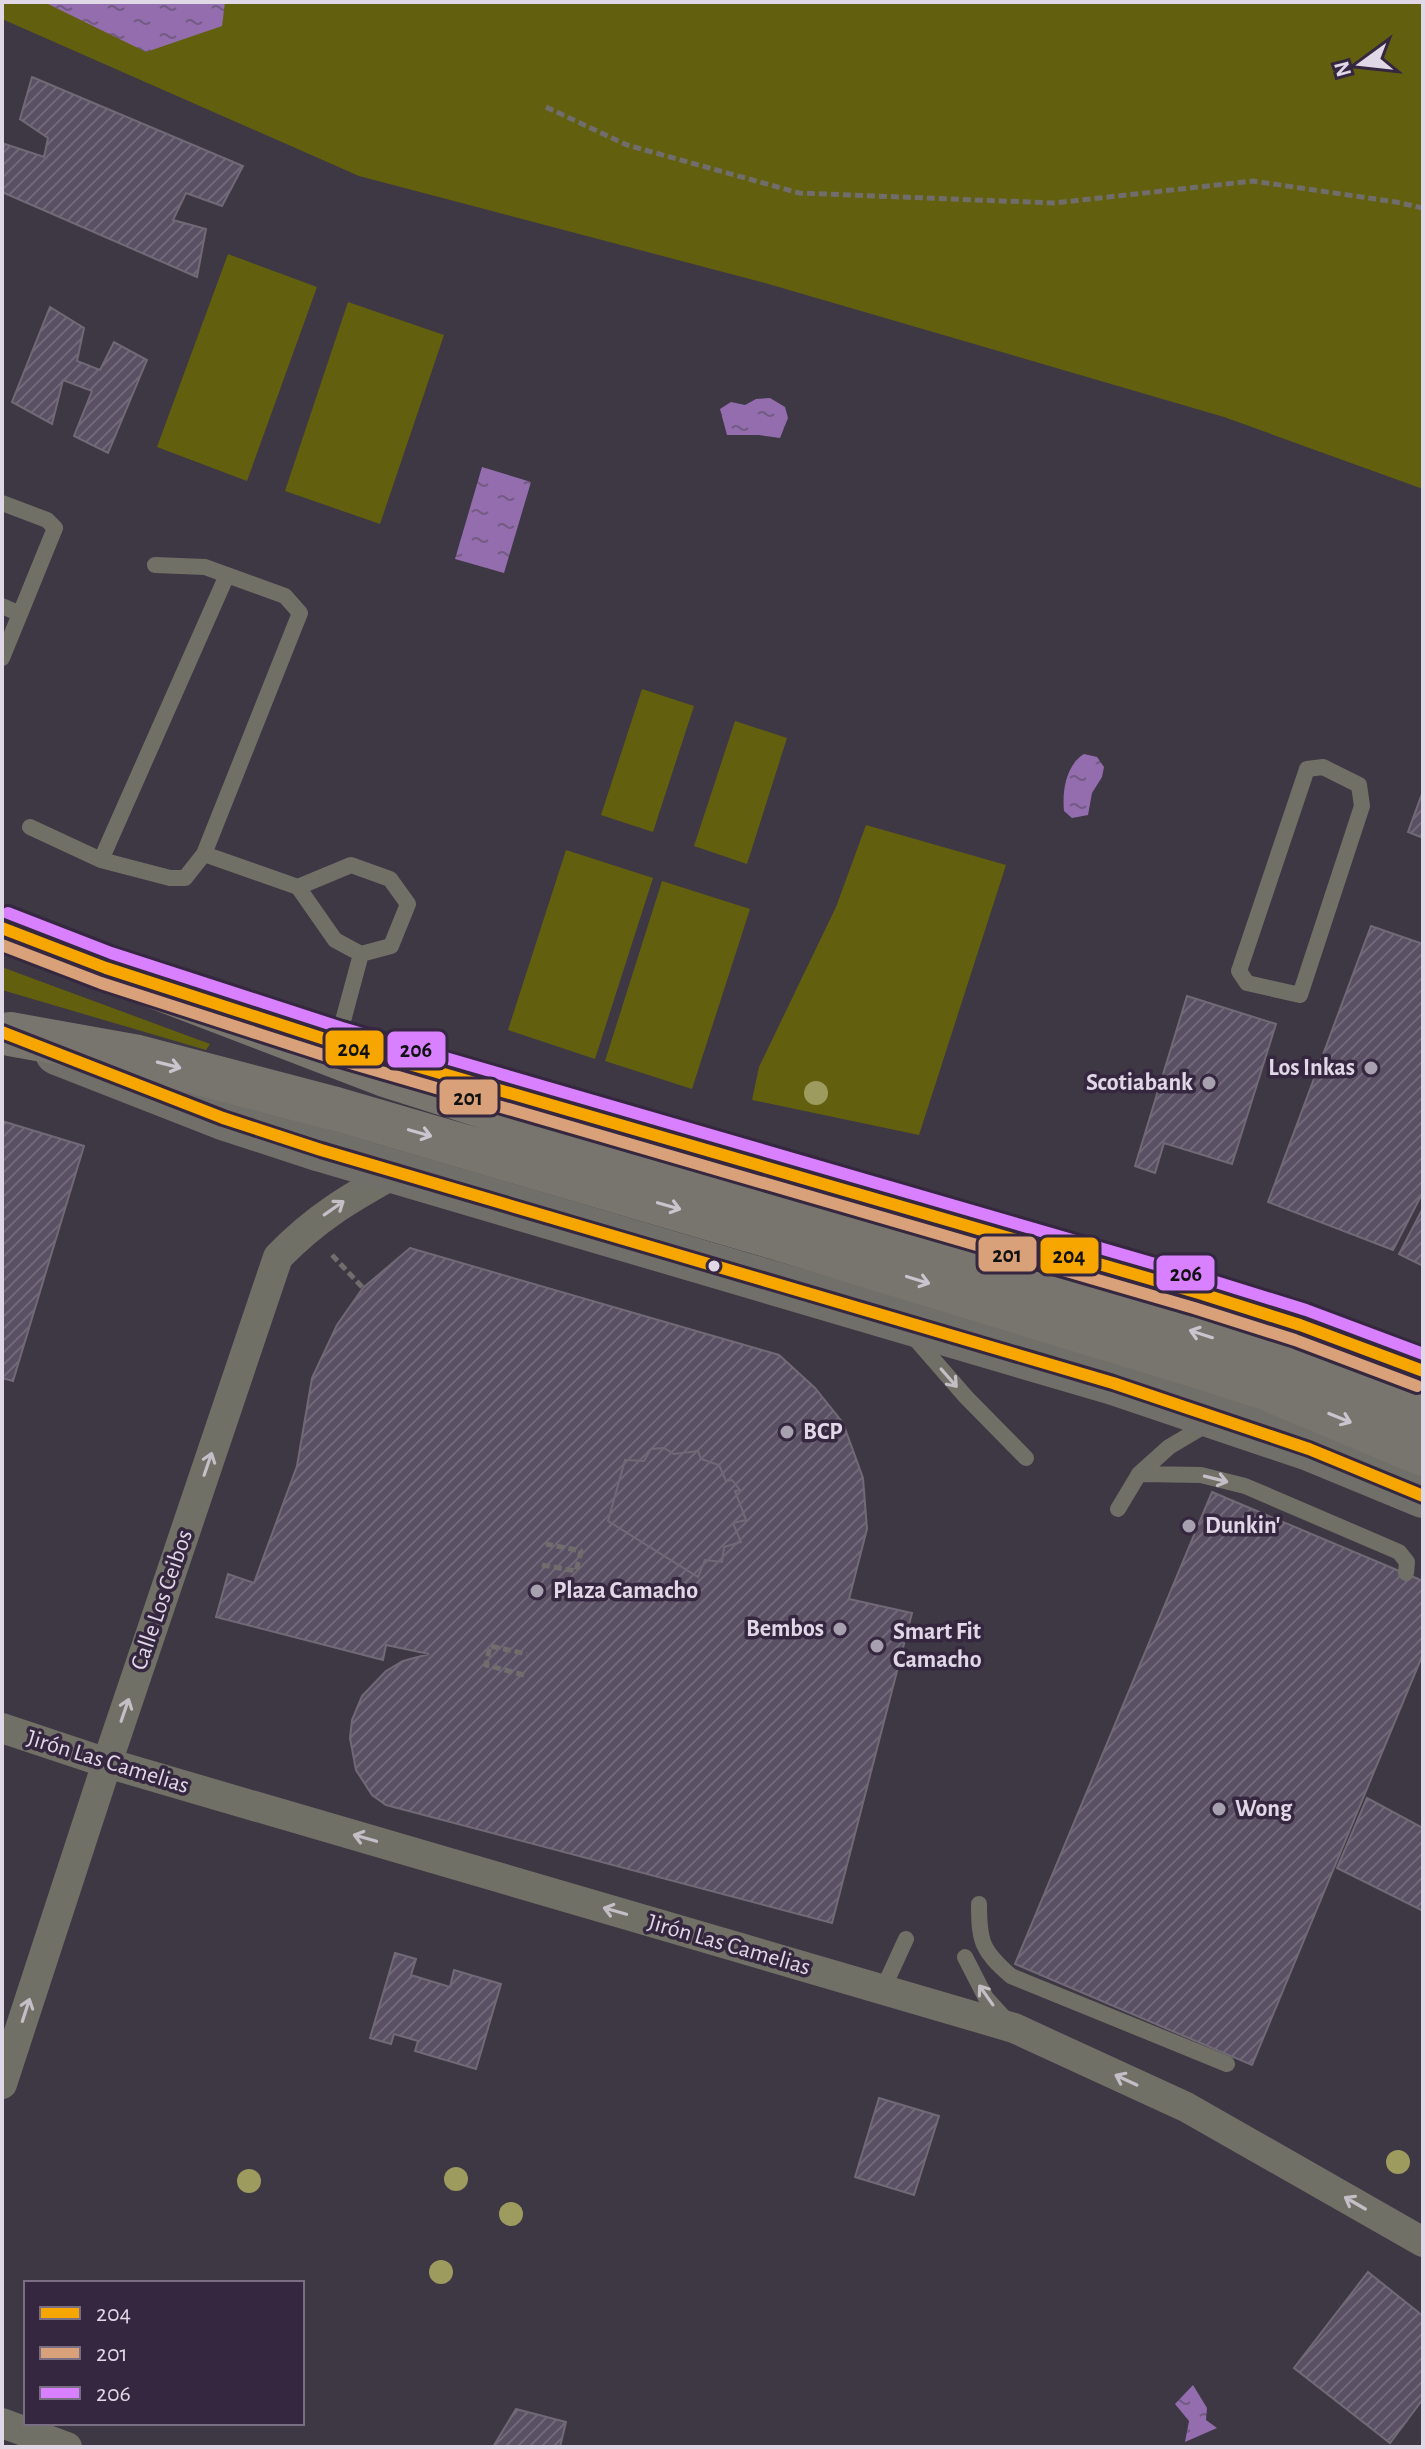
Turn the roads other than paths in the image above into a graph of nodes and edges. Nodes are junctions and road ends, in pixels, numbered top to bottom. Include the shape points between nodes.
1 (2, 503) edge
2 (155, 565) dead end
3 (227, 575) junction
4 (2, 606) edge
5 (20, 614) junction
6 (2, 658) edge
7 (30, 827) dead end
8 (204, 854) junction
9 (101, 860) junction
10 (298, 887) junction
11 (2, 928) edge
12 (361, 954) junction
13 (106, 968) junction
14 (1300, 995) joint
15 (6, 1033) edge
16 (337, 1043) junction
17 (397, 1172) junction
18 (898, 1318) junction
19 (1423, 1371) edge
20 (1271, 1374) junction
21 (1423, 1412) edge
22 (1218, 1417) junction
23 (1423, 1454) edge
24 (1026, 1458) dead end
25 (1139, 1474) junction
26 (1423, 1496) edge
27 (1118, 1509) dead end
28 (1406, 1573) dead end
29 (2, 1728) edge
30 (107, 1763) junction
31 (979, 1904) dead end
32 (906, 1939) dead end
33 (965, 1957) dead end
34 (883, 1989) junction
35 (1014, 2028) junction
36 (1227, 2064) dead end
37 (2, 2084) edge
38 (1423, 2242) edge
39 (2, 2423) edge
40 (65, 2447) edge

1 - 5 lane via 55,528
2 - 3 lane via 205,567
3 - 8 lane via 285,596 300,613
3 - 9 lane
4 - 5 lane
5 - 6 lane
7 - 9 lane
8 - 9 lane via 185,878
8 - 10 lane
10 - 12 lane via 335,940
10 - 12 lane via 351,865 390,879 408,904 391,946
11 - 13 main road
12 - 16 lane
13 - 16 main road
20 -> 13 highway via 385,1075
14 - 14 lane via 1362,806 1359,785 1323,767 1307,769 1239,971 1247,983
15 - 17 main road via 223,1118
15 -> 20 highway via 138,1057 336,1109 1082,1329
16 - 19 main road via 1199,1293
17 - 18 main road
30 -> 17 street, Calle Los Ceibos via 278,1257 341,1202
18 - 22 main road
18 -> 24 lane
20 - 21 highway
20 -> 23 highway
22 - 25 lane via 1169,1447
22 - 26 main road
25 - 27 lane
25 -> 28 lane via 1201,1475 1245,1486 1399,1552 1407,1562
29 - 30 street, Jirón Las Camelias
34 -> 30 street, Jirón Las Camelias
37 -> 30 street, Calle Los Ceibos
31 - 36 lane via 988,1956 1011,1976
32 - 34 lane
35 -> 33 lane via 986,1998
34 - 35 street, Jirón Las Camelias
38 -> 35 street, Jirón Las Camelias via 1186,2107
39 - 40 street

